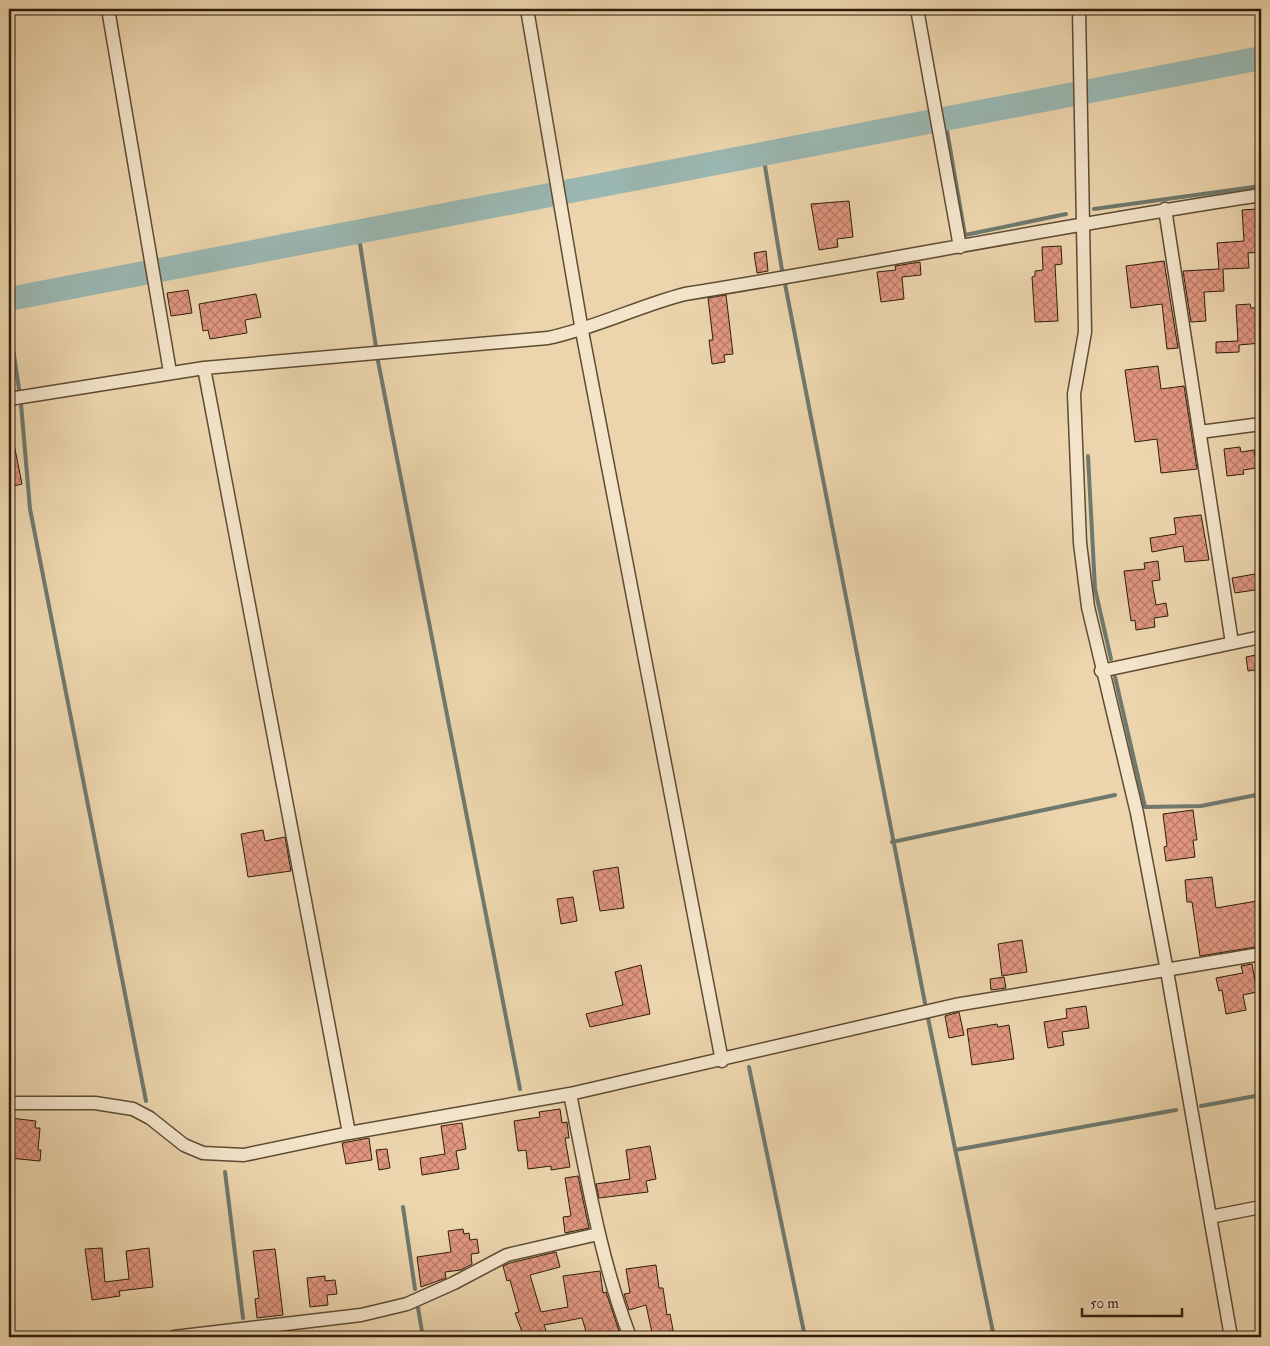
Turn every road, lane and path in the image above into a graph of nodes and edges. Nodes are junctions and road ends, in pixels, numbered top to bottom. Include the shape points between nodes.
1 (108, 9) edge
2 (527, 9) edge
3 (917, 9) edge
4 (1079, 9) edge
5 (1261, 195) edge
6 (1165, 210) junction
7 (1084, 223) junction
8 (960, 247) junction
9 (582, 331) junction
10 (204, 368) junction
11 (170, 372) junction
12 (9, 399) edge
13 (1261, 424) edge
14 (1200, 432) junction
15 (1261, 637) edge
16 (1232, 643) junction
17 (1101, 671) junction
18 (1261, 954) edge
19 (1167, 971) junction
20 (722, 1061) junction
21 (570, 1094) junction
22 (9, 1103) edge
23 (349, 1133) junction
24 (1261, 1207) edge
25 (1210, 1217) junction
26 (598, 1234) junction
27 (174, 1337) edge
28 (630, 1337) edge
29 (1231, 1337) edge

1 - 11 street
2 - 9 street
3 - 8 street
4 - 7 street
5 - 6 street
6 - 7 street
6 - 14 street
7 - 8 street
7 - 17 street via 1085,332 1074,394 1080,543
8 - 9 street via 685,294
9 - 10 street via 509,343
9 - 20 street
10 - 11 street
10 - 23 street
11 - 12 street
13 - 14 street
14 - 16 street
15 - 16 street
16 - 17 street
17 - 19 street via 1137,813
18 - 19 street
19 - 20 street via 955,1005
19 - 25 street
20 - 21 street
21 - 23 street
21 - 26 street
22 - 23 street via 95,1103 133,1109 184,1145 203,1153 244,1155
24 - 25 street
25 - 29 street
26 - 27 street via 507,1255 407,1304 360,1315
26 - 28 street

